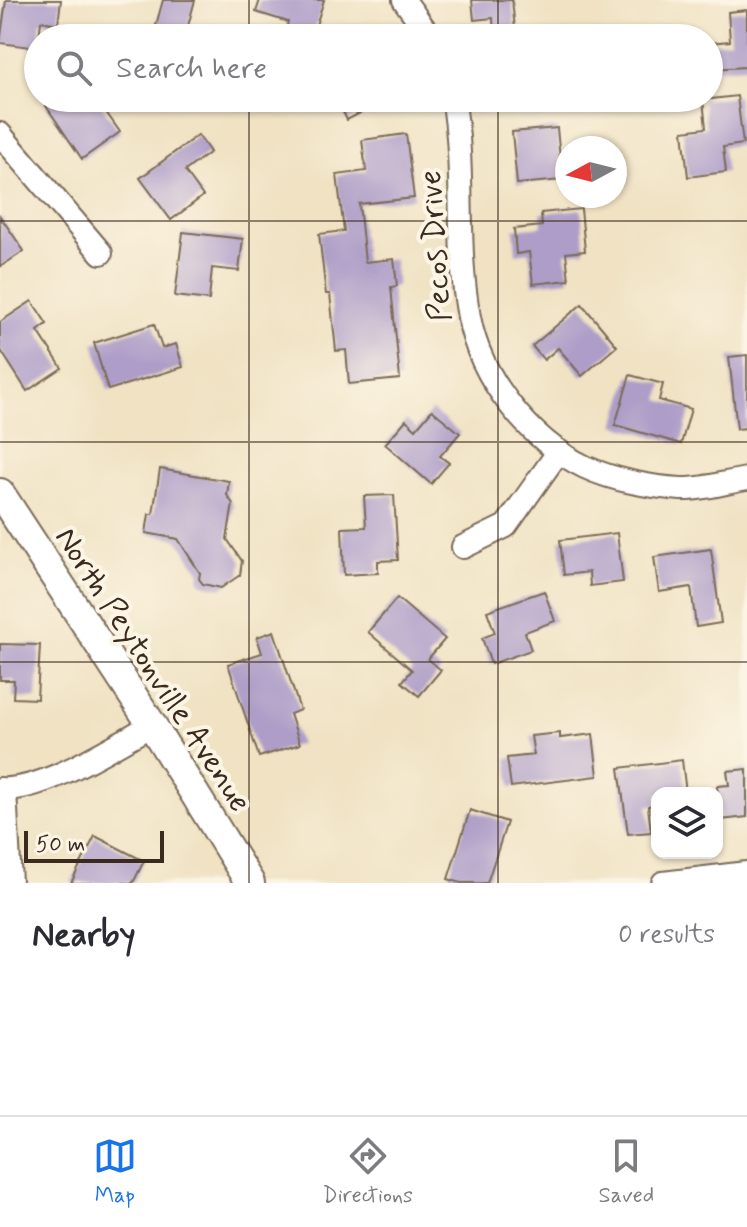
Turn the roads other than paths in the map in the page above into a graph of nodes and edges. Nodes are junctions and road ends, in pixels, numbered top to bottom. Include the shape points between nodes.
1 (404, 0) edge
2 (421, 24) edge
3 (455, 112) edge
4 (0, 134) edge
5 (101, 253) dead end
6 (559, 451) junction
7 (747, 479) edge
8 (0, 493) edge
9 (463, 547) dead end
10 (152, 725) junction
11 (2, 789) edge
12 (747, 873) edge
13 (10, 883) edge
14 (250, 883) edge
15 (663, 883) edge

1 - 2 street
3 - 6 street, Pecos Drive via 461,255 476,345 503,395
4 - 5 street
6 - 7 street, Pecos Drive via 585,467 657,487 685,489
6 - 9 street via 506,526
8 - 10 street, North Peytonville Avenue
10 - 11 street via 64,772 18,789
10 - 14 street, North Peytonville Avenue
11 - 13 street
12 - 15 street

